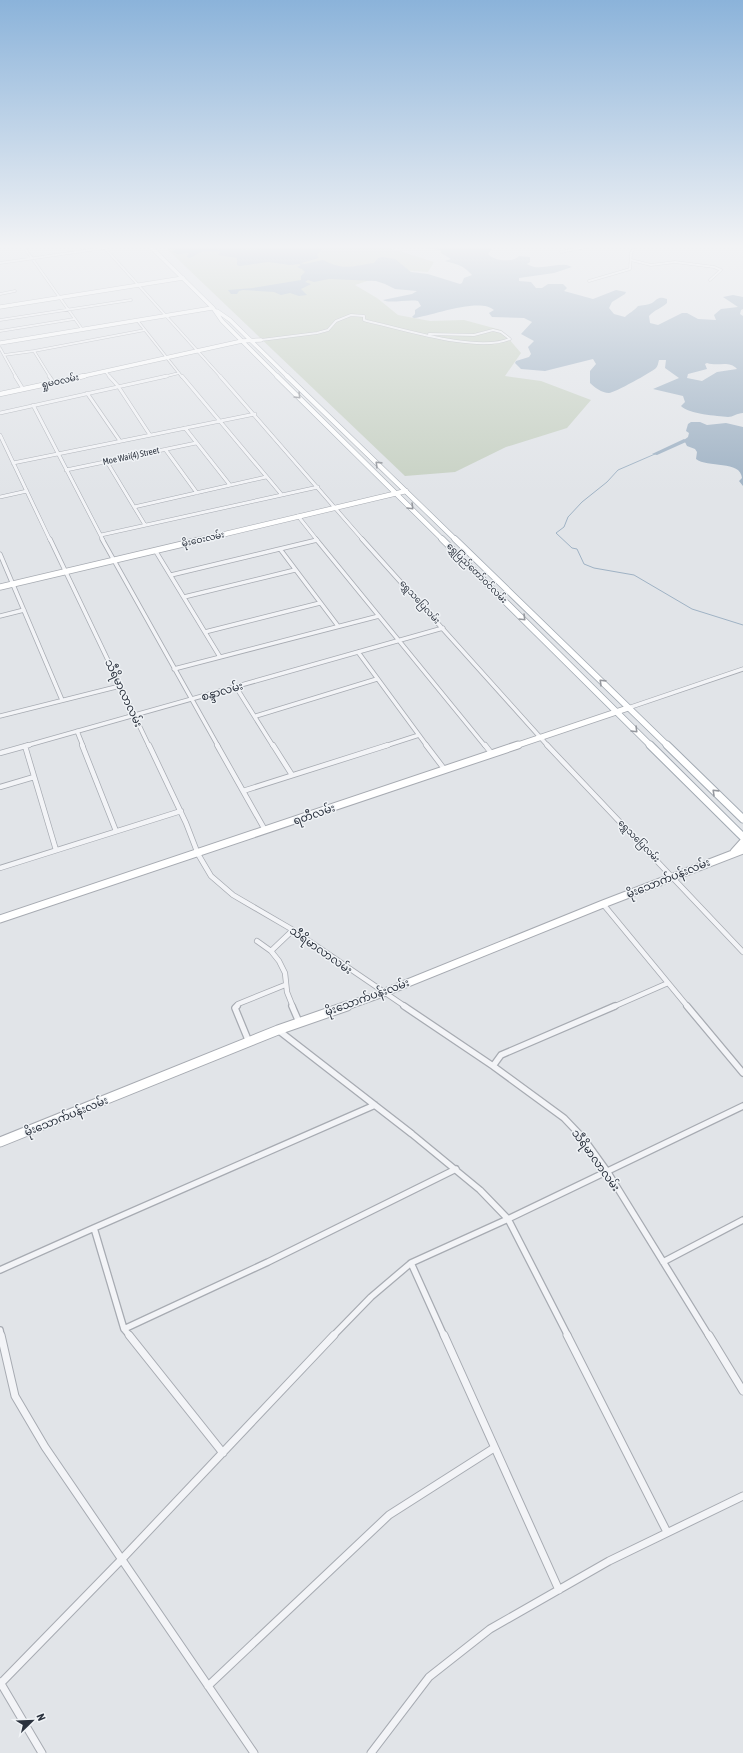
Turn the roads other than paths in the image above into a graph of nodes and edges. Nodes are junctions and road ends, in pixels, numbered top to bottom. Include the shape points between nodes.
1 (14, 329) edge
2 (82, 329) edge
3 (177, 329) edge
4 (230, 329) edge
5 (239, 329) edge
6 (329, 329) edge
7 (404, 329) edge
8 (145, 330) joint
9 (0, 331) edge
10 (429, 334) junction
11 (261, 340) joint
12 (242, 341) junction
13 (251, 341) junction
14 (0, 343) edge
15 (0, 348) edge
16 (34, 351) junction
17 (197, 351) junction
18 (4, 355) junction
19 (167, 358) junction
20 (105, 371) junction
21 (179, 372) junction
22 (54, 382) junction
23 (295, 383) junction
24 (286, 385) junction
25 (118, 386) junction
26 (23, 389) junction
27 (87, 393) junction
28 (0, 394) edge
29 (32, 406) junction
30 (0, 413) edge
31 (255, 414) junction
32 (218, 421) junction
33 (336, 422) junction
34 (326, 424) junction
35 (185, 428) junction
36 (150, 434) junction
37 (0, 435) edge
38 (120, 441) junction
39 (2, 443) edge
40 (196, 443) junction
41 (165, 449) junction
42 (57, 453) junction
43 (13, 462) junction
44 (107, 462) junction
45 (66, 470) junction
46 (266, 477) junction
47 (230, 485) junction
48 (318, 488) junction
49 (26, 491) junction
50 (406, 491) junction
51 (197, 493) junction
52 (396, 493) junction
53 (282, 495) junction
54 (0, 496) edge
55 (134, 507) junction
56 (335, 508) junction
57 (298, 516) junction
58 (145, 525) junction
59 (101, 535) junction
60 (317, 540) junction
61 (280, 549) junction
62 (156, 550) junction
63 (0, 556) edge
64 (113, 560) junction
65 (296, 570) junction
66 (67, 571) junction
67 (171, 575) junction
68 (13, 584) junction
69 (0, 587) edge
70 (184, 597) junction
71 (320, 603) junction
72 (24, 610) junction
73 (0, 616) edge
74 (379, 616) junction
75 (338, 626) junction
76 (443, 628) junction
77 (205, 632) junction
78 (399, 641) junction
79 (358, 652) junction
80 (220, 657) junction
81 (174, 669) junction
82 (743, 669) edge
83 (377, 679) junction
84 (120, 686) junction
85 (236, 687) junction
86 (62, 700) junction
87 (190, 700) junction
88 (628, 708) junction
89 (617, 712) junction
90 (134, 715) junction
91 (0, 716) edge
92 (256, 716) junction
93 (77, 731) junction
94 (419, 735) junction
95 (540, 737) junction
96 (25, 746) junction
97 (0, 753) edge
98 (492, 754) junction
99 (445, 770) junction
100 (292, 775) junction
101 (34, 777) junction
102 (0, 787) edge
103 (243, 791) junction
104 (181, 811) junction
105 (743, 819) edge
106 (265, 830) junction
107 (116, 832) junction
108 (743, 837) edge
109 (743, 842) edge
110 (56, 850) junction
111 (743, 850) edge
112 (734, 852) junction
113 (198, 854) junction
114 (0, 868) edge
115 (673, 877) junction
116 (603, 904) junction
117 (0, 919) edge
118 (293, 930) junction
119 (257, 941) dead end
120 (270, 951) junction
121 (743, 952) edge
122 (668, 983) junction
123 (285, 985) junction
124 (383, 993) junction
125 (300, 1022) junction
126 (278, 1030) junction
127 (249, 1042) junction
128 (493, 1066) junction
129 (743, 1073) edge
130 (375, 1106) junction
131 (743, 1106) edge
132 (0, 1142) edge
133 (456, 1169) junction
134 (607, 1171) junction
135 (508, 1219) junction
136 (743, 1220) edge
137 (94, 1228) junction
138 (663, 1262) junction
139 (411, 1263) junction
140 (0, 1270) edge
141 (124, 1329) junction
142 (0, 1330) edge
143 (743, 1391) edge
144 (494, 1448) junction
145 (222, 1453) junction
146 (743, 1496) edge
147 (667, 1532) junction
148 (121, 1560) junction
149 (559, 1590) junction
150 (0, 1683) edge
151 (208, 1686) junction
152 (42, 1753) edge
153 (254, 1753) edge
154 (371, 1753) edge

1 - 9 street
2 - 14 main road
3 - 17 street, ရွှေသပြေလမ်း
4 - 12 main road, ရွှေပြည်တော်ဝင်လမ်း
5 - 13 main road, ရွှေပြည်တော်ဝင်လမ်း
6 - 11 street
7 - 10 street
8 - 16 street
8 - 19 street
10 - 10 street via 474,335 497,330 510,339 506,342 471,344
11 - 13 main road, ရှုမဝလမ်း
12 - 13 main road, ရှုမဝလမ်း
12 - 17 main road, ရှုမဝလမ်း
12 - 24 main road, ရွှေပြည်တော်ဝင်လမ်း
13 - 23 main road, ရွှေပြည်တော်ဝင်လမ်း
15 - 18 street
16 - 18 street
16 - 22 street
17 - 19 main road, ရှုမဝလမ်း
17 - 31 street, ရွှေသပြေလမ်း
18 - 26 street
19 - 20 main road, ရှုမဝလမ်း
19 - 21 street
20 - 22 main road, ရှုမဝလမ်း
20 - 25 street
21 - 25 street
21 - 32 street
22 - 26 main road, ရှုမဝလမ်း
23 - 24 street
23 - 33 main road, ရွှေပြည်တော်ဝင်လမ်း
24 -> 34 main road, ရွှေပြည်တော်ဝင်လမ်း
25 - 27 street
25 - 36 street
26 - 28 main road, ရှုမဝလမ်း
27 - 29 street
27 - 38 street
29 - 30 street
29 - 42 street
31 - 32 street
31 - 48 street, ရွှေသပြေလမ်း
32 - 35 street
32 - 46 street
33 - 34 street
50 -> 33 main road, ရွှေပြည်တော်ဝင်လမ်း
34 - 52 main road, ရွှေပြည်တော်ဝင်လမ်း
35 - 36 street
35 - 40 street
36 - 38 street
37 - 39 street, သီရိမာလာလမ်း
38 - 42 street
39 - 43 street, သီရိမာလာလမ်း
40 - 41 street, Moe Wai(4) Street
40 - 47 street
41 - 44 street, Moe Wai(4) Street
41 - 51 street
42 - 43 street
42 - 45 street
43 - 49 street, သီရိမာလာလမ်း
44 - 45 street, Moe Wai(4) Street
44 - 55 street
45 - 59 street
46 - 47 street
46 - 53 street
47 - 51 street
48 - 53 street
48 - 56 street, ရွှေသပြေလမ်း
49 - 54 street
49 - 66 street, သီရိမာလာလမ်း
50 - 52 main road, မိုးဝေးလမ်း
88 -> 50 main road, ရွှေပြည်တော်ဝင်လမ်း
51 - 55 street
52 - 56 main road, မိုးဝေးလမ်း
52 -> 89 main road, ရွှေပြည်တော်ဝင်လမ်း
53 - 58 street
55 - 58 street
56 - 57 main road, မိုးဝေးလမ်း
56 - 76 street, ရွှေသပြေလမ်း
57 - 60 street
57 - 62 main road, မိုးဝေးလမ်း
58 - 59 street
59 - 64 street
60 - 61 street
60 - 74 street
61 - 65 street
61 - 67 street
62 - 64 main road, မိုးဝေးလမ်း
62 - 67 street
63 - 68 street
64 - 66 main road, မိုးဝေးလမ်း
64 - 81 street
65 - 70 street
65 - 71 street
66 - 68 main road, မိုးဝေးလမ်း
66 - 84 street, သီရိမာလာလမ်း
67 - 70 street
68 - 69 main road, မိုးဝေးလမ်း
68 - 72 street
70 - 77 street
71 - 75 street
71 - 77 street
72 - 73 street
72 - 86 street
74 - 75 street
74 - 78 street
75 - 80 street
76 - 78 street, စန္ဒာလမ်း
76 - 95 street, ရွှေသပြေလမ်း
77 - 80 street
78 - 79 street, စန္ဒာလမ်း
78 - 98 street
79 - 83 street
79 - 85 street, စန္ဒာလမ်း
80 - 81 street
81 - 87 street
82 - 88 street
83 - 92 street
83 - 94 street
84 - 86 street
84 - 90 street, သီရိမာလာလမ်း
85 - 87 street, စန္ဒာလမ်း
85 - 92 street
86 - 91 street
87 - 90 street, စန္ဒာလမ်း
87 - 103 street
88 - 89 main road, ရတီလမ်း
105 -> 88 main road, ရွှေပြည်တော်ဝင်လမ်း
89 - 95 main road, ရတီလမ်း
89 -> 108 main road, ရွှေပြည်တော်ဝင်လမ်း
90 - 93 street, စန္ဒာလမ်း
90 - 104 street, သီရိမာလာလမ်း
92 - 100 street
93 - 96 street, စန္ဒာလမ်း
93 - 107 street
94 - 99 street
94 - 100 street
95 - 98 main road, ရတီလမ်း
95 - 115 street, ရွှေသပြေလမ်း
96 - 97 street, စန္ဒာလမ်း
96 - 101 street
98 - 99 main road, ရတီလမ်း
99 - 106 main road, ရတီလမ်း
100 - 103 street
101 - 102 street
101 - 110 street
103 - 106 street
104 - 107 street
104 - 113 street, သီရိမာလာလမ်း
106 - 113 main road, ရတီလမ်း
107 - 110 street
109 - 112 main road
110 - 114 street
111 - 112 main road, မိုးသောက်ပန်းလမ်း
112 - 115 main road, မိုးသောက်ပန်းလမ်း
113 - 117 main road, ရတီလမ်း
113 - 118 street, သီရိမာလာလမ်း via 211,876 233,895
115 - 116 main road, မိုးသောက်ပန်းလမ်း
115 - 121 street, ရွှေသပြေလမ်း
116 - 122 street
116 - 124 main road, မိုးသောက်ပန်းလမ်း
118 - 120 street
118 - 124 street, သီရိမာလာလမ်း
119 - 120 street
120 - 123 street via 285,973
122 - 128 street via 501,1055
122 - 129 street
123 - 125 street
123 - 127 street via 238,1004 235,1008
124 - 125 main road, မိုးသောက်ပန်းလမ်း
124 - 128 street, သီရိမာလာလမ်း
125 - 126 main road, မိုးသောက်ပန်းလမ်း
126 - 127 main road, မိုးသောက်ပန်းလမ်း
126 - 130 street
127 - 132 main road, မိုးသောက်ပန်းလမ်း
128 - 134 street, သီရိမာလာလမ်း via 564,1118 584,1139
130 - 133 street
130 - 137 street
131 - 134 street
133 - 135 street
133 - 141 street via 268,1262
134 - 135 street
134 - 138 street, သီရိမာလာလမ်း
135 - 139 street
135 - 147 street
136 - 138 street
137 - 140 street
137 - 141 street
138 - 143 street, သီရိမာလာလမ်း
139 - 144 street
139 - 145 street via 371,1297
141 - 145 street
142 - 148 street via 15,1396 45,1447
144 - 149 street
144 - 151 street via 389,1515
145 - 148 street
146 - 147 street
147 - 149 street
148 - 150 street
148 - 151 street
149 - 154 street via 490,1629 429,1677
150 - 152 street
151 - 153 street

